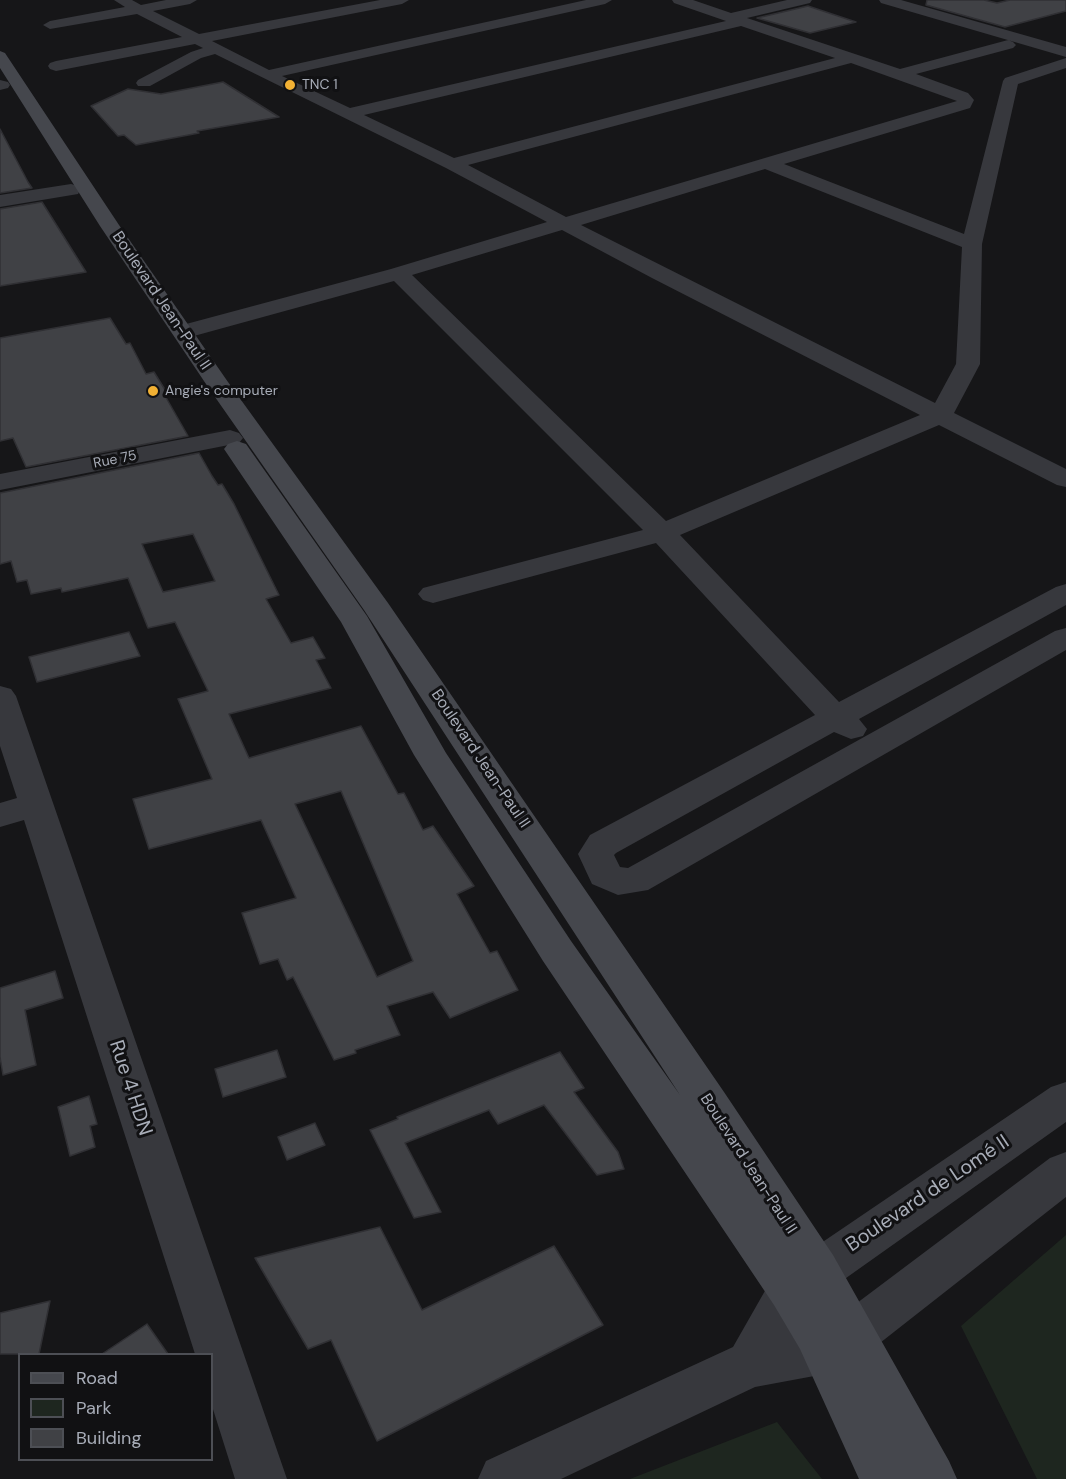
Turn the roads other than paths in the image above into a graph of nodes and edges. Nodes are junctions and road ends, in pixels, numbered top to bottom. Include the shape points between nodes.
1 (121, 0) edge
2 (190, 0) edge
3 (402, 0) edge
4 (605, 0) edge
5 (679, 0) edge
6 (805, 0) edge
7 (886, 0) edge
8 (139, 10) junction
9 (736, 19) junction
10 (50, 25) dead end
11 (1044, 33) dead end
12 (197, 40) junction
13 (1014, 42) junction
14 (216, 50) junction
15 (1066, 52) edge
16 (851, 58) junction
17 (1066, 63) edge
18 (56, 66) dead end
19 (899, 74) junction
20 (267, 75) junction
21 (1, 77) edge
22 (144, 83) dead end
23 (348, 114) junction
24 (766, 163) junction
25 (452, 164) junction
26 (71, 190) junction
27 (0, 201) edge
28 (563, 223) junction
29 (972, 244) junction
30 (399, 273) junction
31 (183, 332) junction
32 (941, 415) junction
33 (230, 438) junction
34 (1066, 479) edge
35 (0, 482) edge
36 (662, 533) junction
37 (1066, 592) edge
38 (433, 594) dead end
39 (1066, 637) edge
40 (0, 696) edge
41 (836, 717) junction
42 (873, 746) junction
43 (18, 810) edge
44 (1066, 1099) edge
45 (1066, 1171) edge
46 (804, 1280) junction
47 (839, 1343) junction
48 (750, 1364) junction
49 (261, 1479) edge
50 (504, 1479) edge
51 (886, 1479) edge
52 (931, 1479) edge

1 - 8 street
2 - 8 street
3 - 12 street
4 - 20 street
5 - 9 street
6 - 9 street
7 - 13 street
8 - 10 street
8 - 12 street
9 - 16 street
9 - 23 street
11 - 13 street
12 - 14 street
12 - 18 street
13 - 15 street
13 - 19 street
14 - 20 street
14 - 22 street via 196,55
16 - 19 street
16 - 25 street
17 - 29 street via 1011,81
19 - 24 street via 966,100 964,104
20 - 23 street
21 - 26 main road, Boulevard Jean-Paul II
21 - 31 main road, Boulevard Jean-Paul II
23 - 25 street
24 - 28 street
24 - 29 street
25 - 28 street
26 - 27 street
26 - 33 main road, Boulevard Jean-Paul II
28 - 30 street
28 - 32 street
29 - 32 street via 968,364
30 - 31 street
30 - 36 street
31 - 46 main road, Boulevard Jean-Paul II via 517,814
32 - 34 street
32 - 36 street
33 - 35 street, Rue 75
33 - 46 main road, Boulevard Jean-Paul II via 356,622 430,755 557,951
36 - 38 street
36 - 41 street
37 - 41 street
39 - 42 street
40 - 43 street, Rue 4 HDN
41 - 42 street
41 - 42 street via 603,844 597,854 605,875 618,882 635,881
43 - 49 street, Rue 4 HDN
44 - 46 street, Boulevard de Lomé II
45 - 47 street
46 - 47 main road, Boulevard Jean-Paul II
46 - 48 street
47 - 48 street
47 - 51 main road, Boulevard Jean-Paul II
47 - 52 main road, Boulevard Jean-Paul II
48 - 50 street

